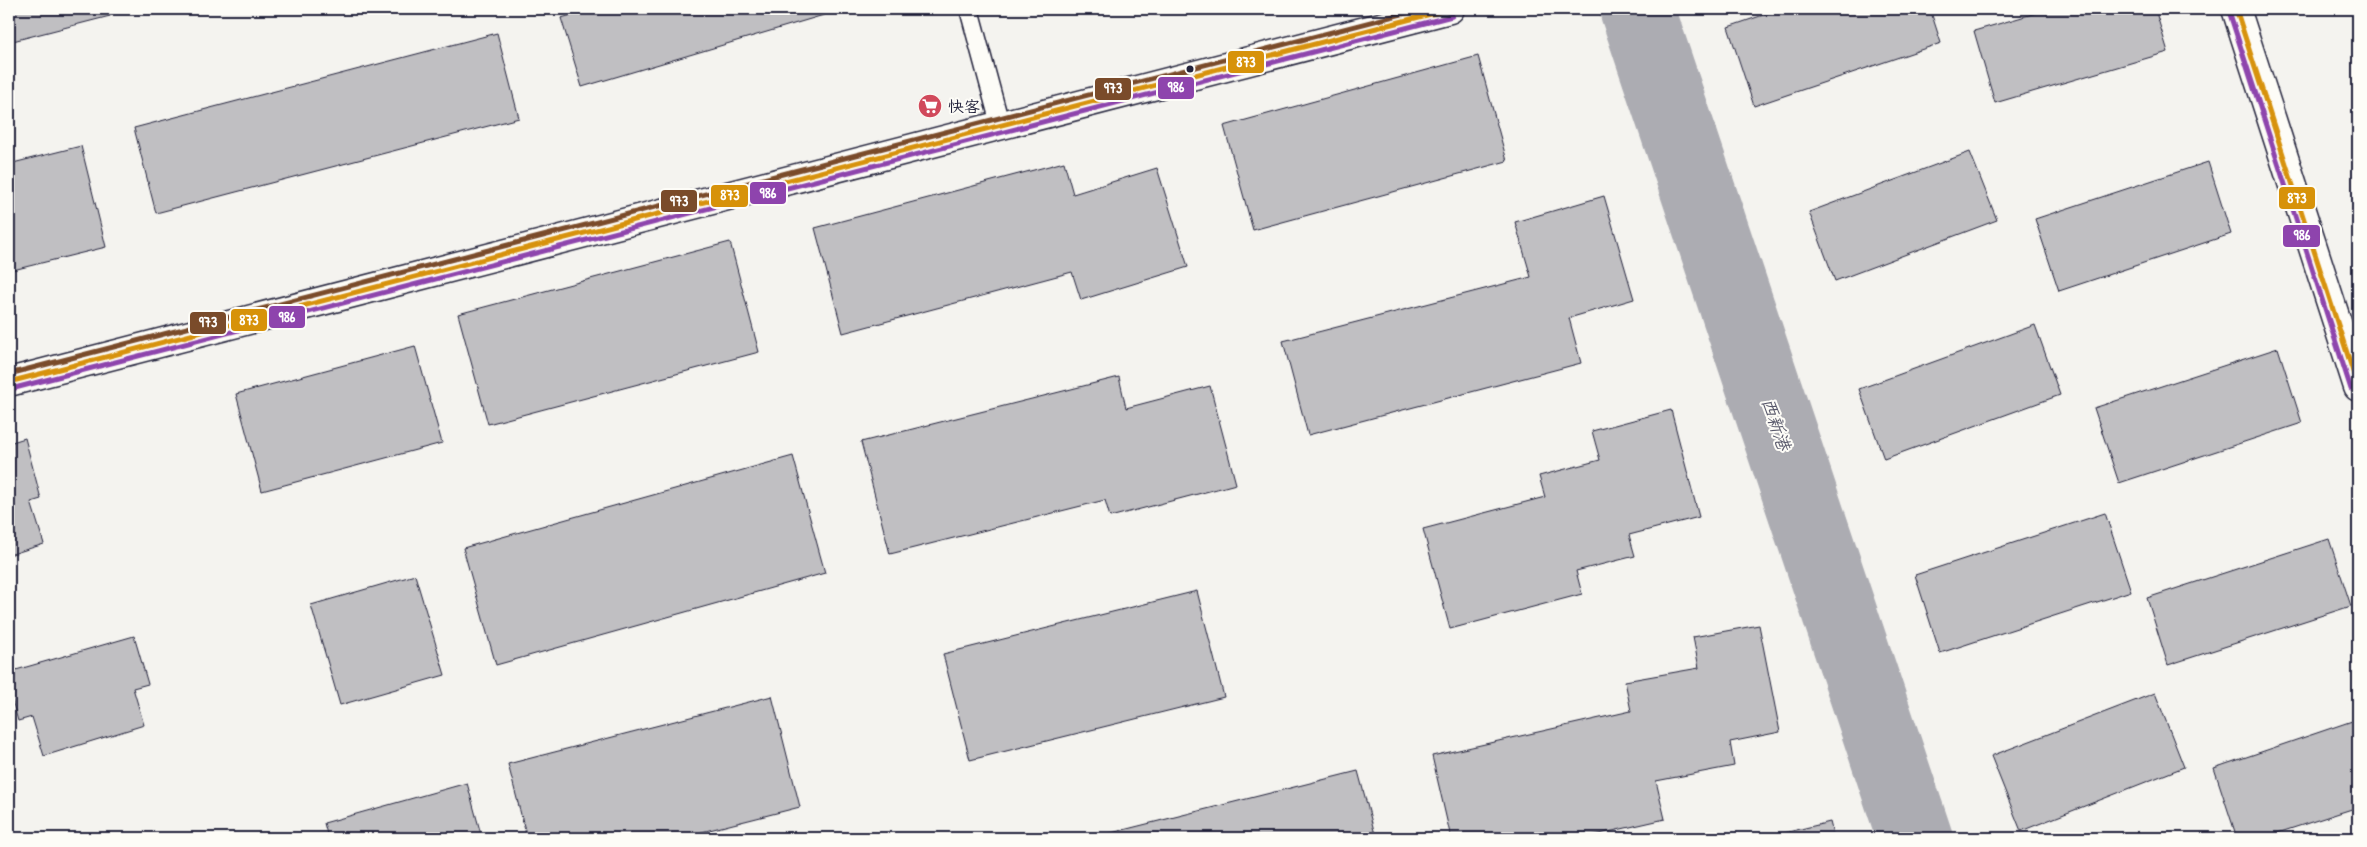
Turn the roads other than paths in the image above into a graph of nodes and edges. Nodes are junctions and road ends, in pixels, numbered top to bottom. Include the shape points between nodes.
1 (969, 9) edge
2 (1450, 9) edge
3 (2236, 9) edge
4 (1000, 124) junction
5 (9, 382) edge
6 (2358, 387) edge

1 - 4 lane
2 - 4 street
3 - 6 street
4 - 5 street

